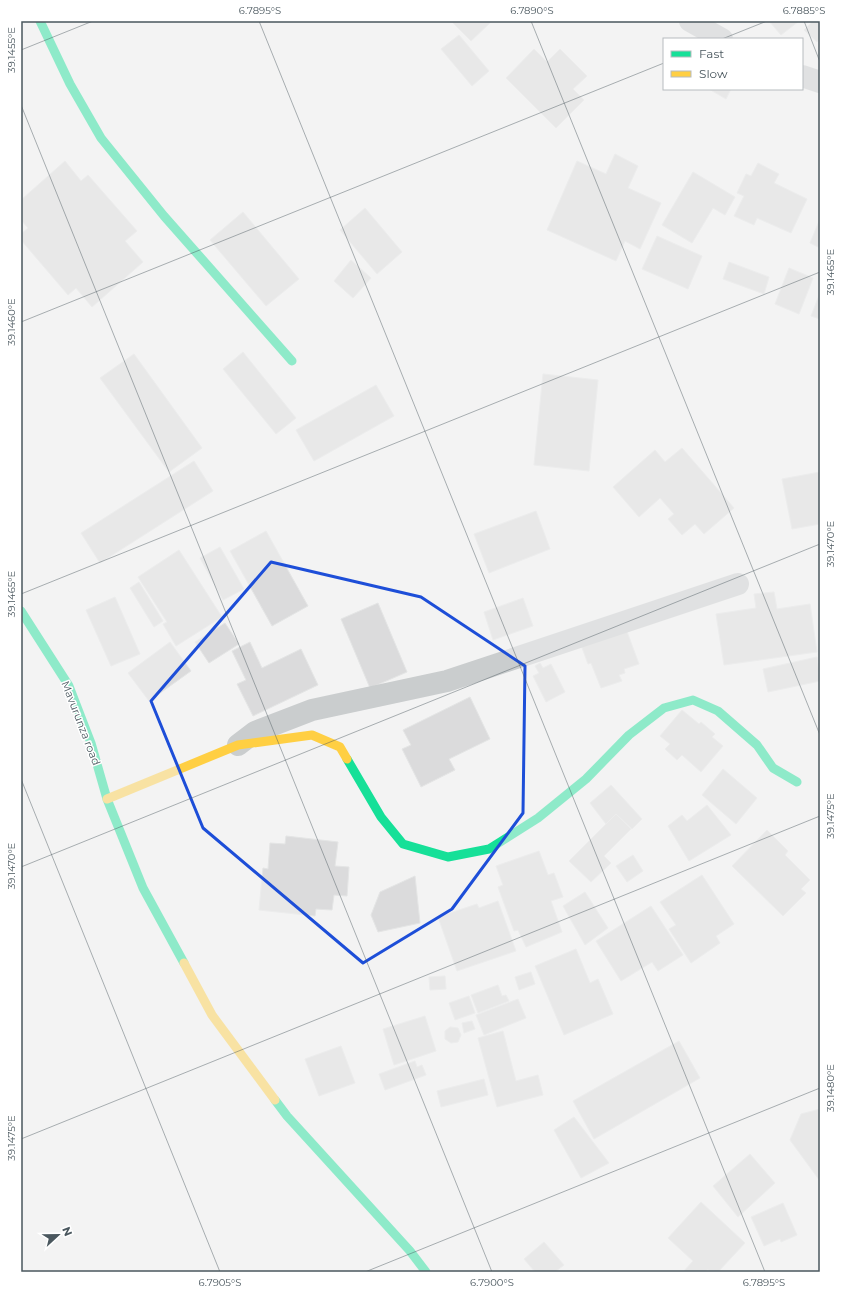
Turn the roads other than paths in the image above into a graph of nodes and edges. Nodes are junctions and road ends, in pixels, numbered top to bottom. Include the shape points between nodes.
1 (40, 21) edge
2 (690, 21) edge
3 (720, 38) edge
4 (803, 76) edge
5 (820, 82) edge
6 (292, 361) dead end
7 (738, 584) dead end
8 (21, 611) edge
9 (238, 745) junction
10 (797, 782) dead end
11 (107, 798) junction
12 (426, 1272) edge

1 - 6 street via 70,84 101,138 164,216
2 - 3 street
4 - 5 street
7 - 9 street via 447,681 312,710 255,732
8 - 11 street, Mavurunza road via 69,686 91,743
9 - 10 street via 312,735 340,747 381,817 403,844 448,857 489,849 538,818 586,779 629,735 664,708 693,700 718,711 757,745 773,768
9 - 11 street
11 - 12 street, Mavurunza road via 143,888 212,1015 287,1116 410,1251

